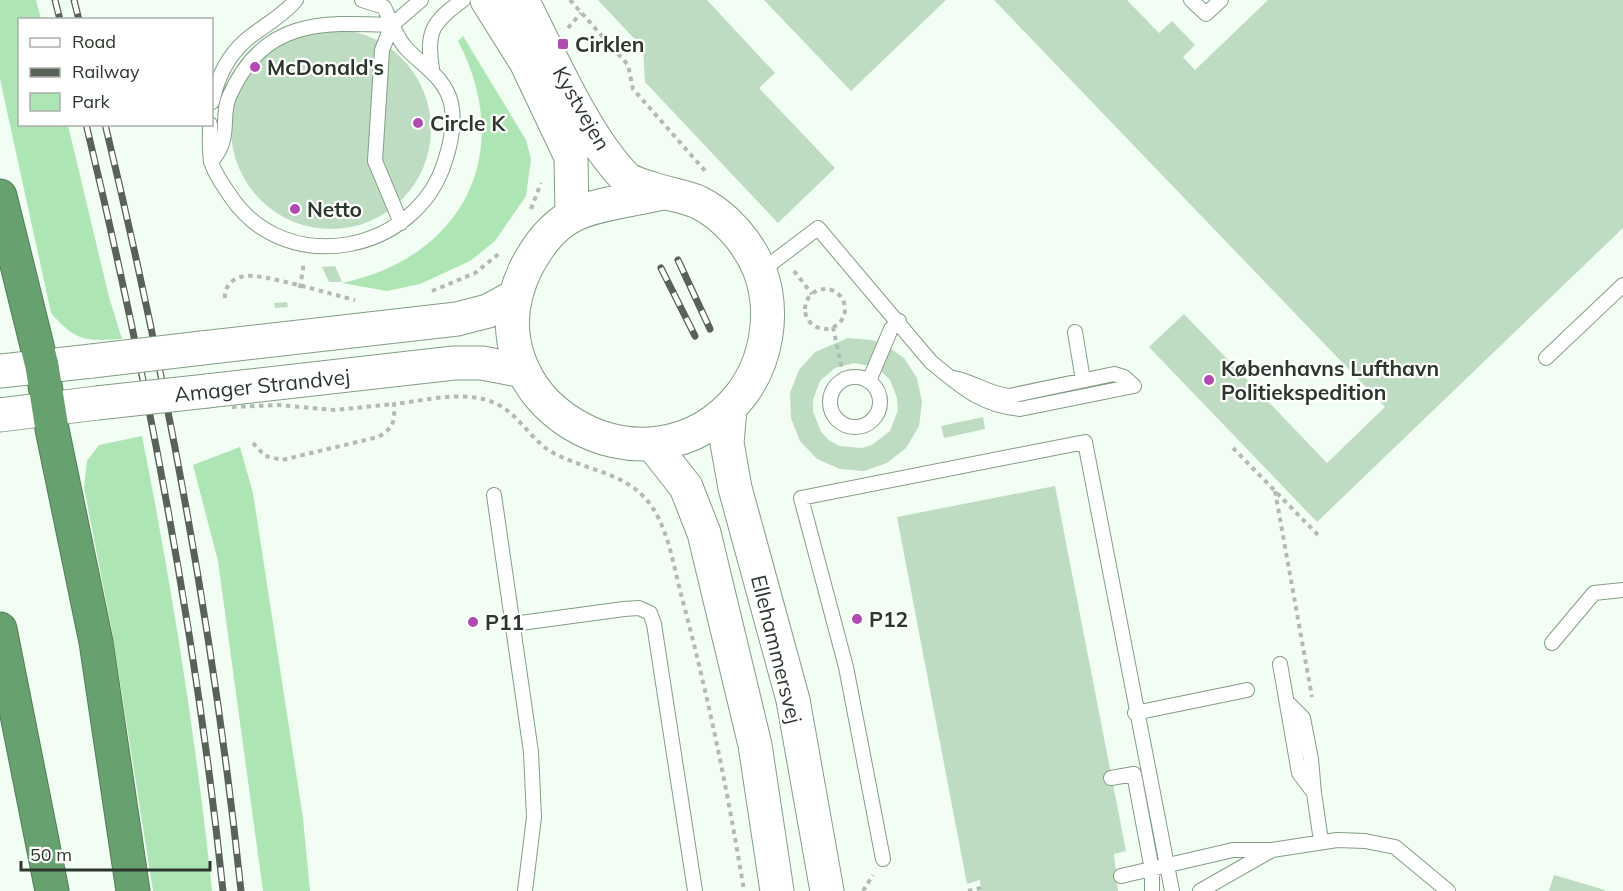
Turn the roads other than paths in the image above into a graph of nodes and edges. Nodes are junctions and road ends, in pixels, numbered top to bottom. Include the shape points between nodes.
1 (296, 0) edge
2 (362, 0) edge
3 (421, 0) edge
4 (463, 0) edge
5 (487, 0) edge
6 (507, 0) edge
7 (522, 0) edge
8 (1191, 0) edge
9 (1221, 0) edge
10 (392, 25) junction
11 (432, 69) junction
12 (564, 80) junction
13 (213, 99) edge
14 (224, 113) junction
15 (213, 124) edge
16 (210, 127) edge
17 (212, 162) junction
18 (663, 193) junction
19 (0, 196) edge
20 (573, 215) junction
21 (401, 223) junction
22 (770, 264) junction
23 (1623, 285) edge
24 (514, 297) junction
25 (898, 321) junction
26 (1075, 332) dead end
27 (1546, 358) dead end
28 (22, 368) edge
29 (524, 371) junction
30 (954, 378) junction
31 (1083, 380) junction
32 (869, 381) junction
33 (730, 409) junction
34 (26, 411) edge
35 (653, 445) junction
36 (494, 495) dead end
37 (1623, 590) edge
38 (513, 624) junction
39 (0, 629) edge
40 (1552, 643) dead end
41 (1280, 664) dead end
42 (1247, 690) dead end
43 (1135, 712) junction
44 (1112, 778) dead end
45 (1321, 841) junction
46 (1272, 850) junction
47 (883, 859) dead end
48 (1166, 866) junction
49 (1152, 870) junction
50 (1121, 876) dead end
51 (52, 891) edge
52 (133, 891) edge
53 (525, 891) edge
54 (695, 891) edge
55 (777, 891) edge
56 (827, 891) edge
57 (1152, 891) edge
58 (1172, 891) edge
59 (1203, 891) edge
60 (1448, 891) edge

1 - 13 lane via 285,14 244,42 219,79
2 - 10 lane via 384,7
3 - 10 lane
4 - 11 lane via 442,16 430,33
5 - 20 street, Kystvejen via 525,62 571,157
6 - 12 lane
7 - 12 street, Kystvejen
8 - 9 lane via 1206,14
10 - 11 lane via 405,47
10 - 14 lane via 316,24 269,44 238,81
10 - 21 lane via 382,50 375,162
11 - 21 lane via 451,102 451,141 440,179 417,211
12 - 18 street, Kystvejen via 586,123 626,179
14 - 15 lane
14 - 17 lane via 222,145
16 - 17 lane
17 - 21 lane via 239,208 270,232 307,245 347,246 385,234
18 - 20 street
18 - 22 street, Kystvejen via 697,202 726,221 748,248
19 - 28 highway
20 - 24 street via 537,247
22 - 25 lane via 818,228
22 - 33 street, Kystvejen via 763,353 750,383
23 - 27 lane
24 - 28 street, Amager Strandvej, bridge via 488,311 457,319
24 - 29 street, Kystvejen via 512,322
25 - 30 lane via 926,356
25 - 32 lane
26 - 31 lane
28 - 34 highway
29 - 34 street, Amager Strandvej, bridge via 482,363 454,363 219,399 97,403
29 - 35 street, Kystvejen via 555,413 577,428 618,443
30 - 31 lane via 1009,396
30 - 31 lane via 964,390 989,403 1020,409 1134,386 1114,374
32 - 32 lane via 857,376 844,379 834,388 830,400 832,414 841,423 853,428 867,425 877,416 881,404 878,391
33 - 35 street, Kystvejen via 681,439
33 - 56 street, Ellehammersvej via 727,443 735,488 793,700
34 - 52 highway via 96,642
35 - 55 street, Ellehammersvej via 686,487 704,533 755,745
36 - 38 lane
37 - 40 lane via 1594,593
38 - 53 lane via 531,752 534,817
38 - 54 lane via 624,609 650,612
39 - 51 highway
41 - 45 lane via 1288,704 1303,718
42 - 43 lane
43 - 47 lane via 1085,442 801,498 846,667
43 - 48 lane
44 - 49 lane via 1134,774
45 - 46 lane
45 - 60 lane via 1365,841 1395,847
46 - 48 lane via 1233,850
46 - 59 lane
48 - 49 lane
48 - 58 lane
49 - 50 lane
49 - 57 lane

